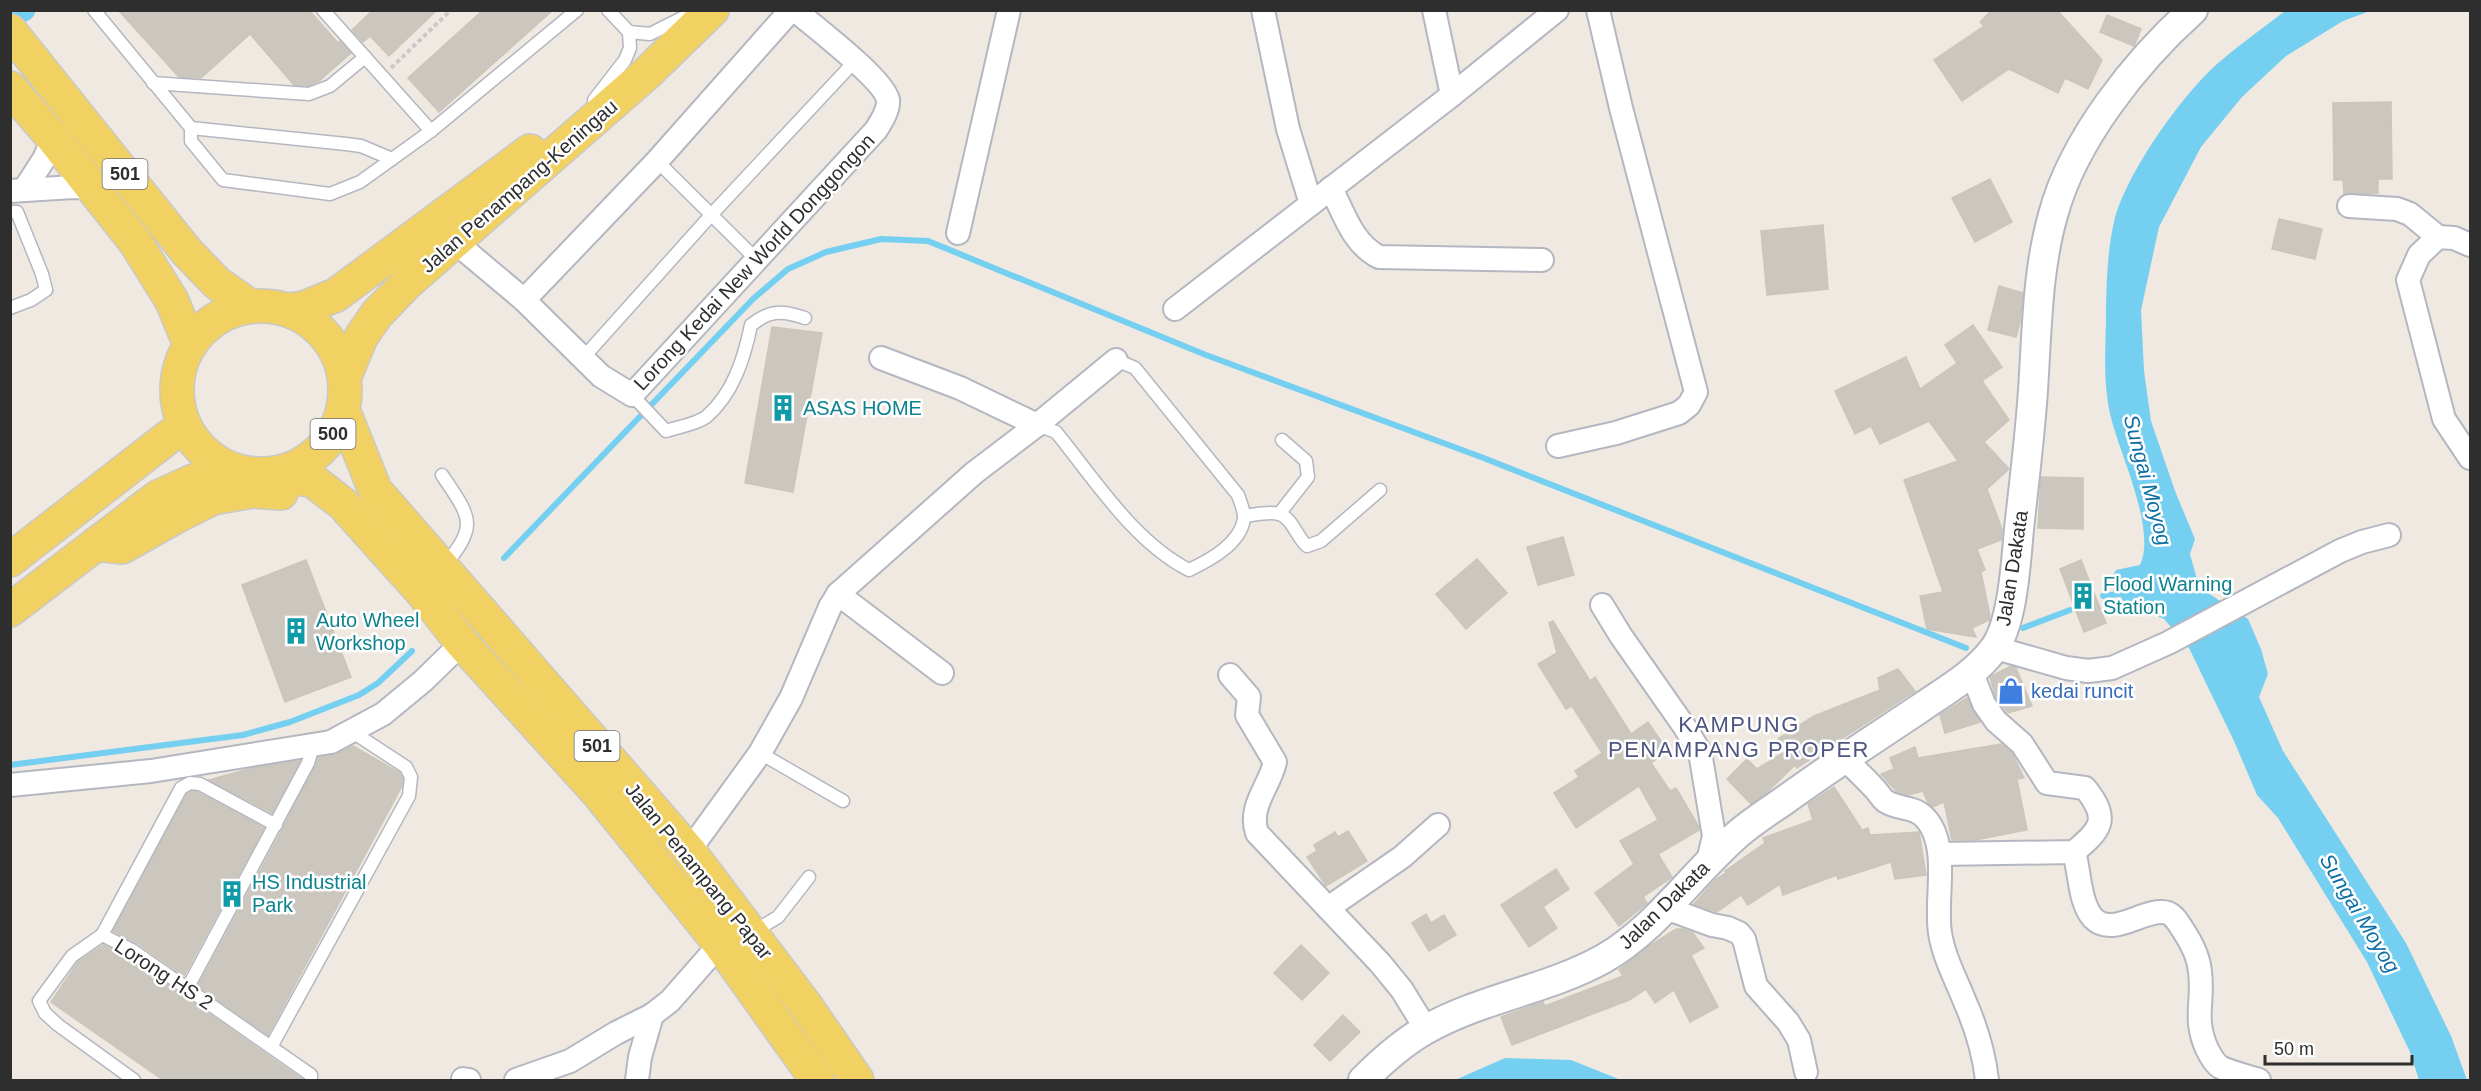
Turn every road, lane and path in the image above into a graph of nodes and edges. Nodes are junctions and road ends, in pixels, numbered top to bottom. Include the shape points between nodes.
1 (94, 10) edge
2 (323, 10) edge
3 (451, 10) edge
4 (577, 10) edge
5 (608, 10) edge
6 (793, 10) edge
7 (1009, 10) edge
8 (1263, 10) edge
9 (1434, 10) edge
10 (1557, 10) edge
11 (1598, 10) edge
12 (2193, 10) edge
13 (696, 13) edge
14 (10, 31) edge
15 (629, 32) junction
16 (365, 57) junction
17 (855, 61) junction
18 (382, 76) junction
19 (153, 83) junction
20 (10, 88) edge
21 (1452, 95) junction
22 (594, 100) junction
23 (191, 128) junction
24 (431, 131) junction
25 (53, 138) junction
26 (392, 159) junction
27 (657, 161) junction
28 (94, 188) junction
29 (1331, 189) junction
30 (15, 199) edge
31 (1311, 204) junction
32 (2349, 206) dead end
33 (712, 214) junction
34 (958, 233) dead end
35 (2438, 237) junction
36 (455, 242) junction
37 (2470, 244) edge
38 (756, 259) junction
39 (1542, 260) dead end
40 (430, 265) junction
41 (524, 300) junction
42 (250, 306) junction
43 (10, 308) edge
44 (1175, 309) dead end
45 (288, 310) junction
46 (805, 318) dead end
47 (190, 345) junction
48 (583, 358) junction
49 (881, 358) dead end
50 (1116, 360) joint
51 (345, 376) junction
52 (632, 395) junction
53 (343, 410) junction
54 (184, 425) junction
55 (1037, 425) junction
56 (1282, 440) dead end
57 (1558, 446) dead end
58 (2470, 458) edge
59 (254, 474) junction
60 (442, 476) dead end
61 (1380, 490) dead end
62 (1279, 514) junction
63 (1244, 516) junction
64 (2389, 535) dead end
65 (96, 544) junction
66 (387, 554) junction
67 (435, 560) junction
68 (10, 561) edge
69 (838, 594) junction
70 (1602, 605) dead end
71 (10, 610) edge
72 (462, 643) junction
73 (1996, 648) junction
74 (942, 673) dead end
75 (1972, 673) junction
76 (1230, 675) dead end
77 (351, 731) junction
78 (313, 746) junction
79 (760, 753) junction
80 (1844, 758) junction
81 (10, 785) edge
82 (843, 801) dead end
83 (276, 825) junction
84 (1438, 825) dead end
85 (689, 851) junction
86 (2074, 852) junction
87 (1940, 854) junction
88 (1708, 861) junction
89 (809, 877) dead end
90 (1328, 908) junction
91 (1666, 908) junction
92 (752, 932) junction
93 (102, 935) junction
94 (720, 944) junction
95 (188, 987) junction
96 (652, 1015) junction
97 (1426, 1029) junction
98 (271, 1047) junction
99 (1806, 1072) dead end
100 (134, 1080) edge
101 (311, 1080) edge
102 (516, 1080) edge
103 (637, 1080) edge
104 (817, 1080) edge
105 (857, 1080) edge
106 (1363, 1080) edge
107 (1987, 1080) edge
108 (2259, 1080) edge

1 - 19 lane
2 - 16 lane
3 - 18 path
4 - 24 lane
5 - 15 lane
6 - 17 street, Lorong Kedai New World Donggongon
6 - 27 street
7 - 34 street
8 - 31 street via 1288,129
9 - 21 street
10 - 21 street
11 - 57 street via 1696,392 1679,413
12 - 73 street, Jalan Dakata via 2132,74 2092,131 2053,214 2041,270 2015,573 2004,629
13 - 15 lane via 650,34
13 - 22 main road, Jalan Penampang-Keningau / 500
13 - 36 main road, Jalan Penampang-Keningau / 500 via 646,74
14 - 42 main road, 501 via 187,252 217,283
15 - 22 lane via 630,48 624,60
16 - 18 lane
16 - 19 lane via 330,86 309,94
17 - 33 lane
17 - 38 street, Lorong Kedai New World Donggongon via 888,100 885,116
18 - 24 lane
19 - 23 lane
20 - 25 main road, 501
21 - 29 street
22 - 45 main road, Jalan Penampang-Keningau / 500 via 336,295
23 - 26 lane via 361,146
23 - 26 lane via 191,141 223,180 330,194 360,182
24 - 26 lane
25 - 28 main road, 501
25 - 30 street via 44,159
27 - 33 lane
27 - 41 street
28 - 30 street via 73,187
28 - 47 main road, 501 via 157,273
29 - 31 street
29 - 39 street via 1356,238 1367,251 1379,257
30 - 43 lane via 46,290
31 - 44 street
32 - 35 street via 2397,209 2410,214
33 - 38 lane
33 - 48 lane
35 - 37 street
35 - 58 street via 2419,255 2408,280 2444,419
36 - 40 main road, Jalan Penampang-Keningau / 500
36 - 41 street, Lorong Kedai New World Donggongon
38 - 52 street, Lorong Kedai New World Donggongon
40 - 51 main road, Jalan Penampang-Keningau / 500 via 377,314 361,337
40 - 67 main road via 427,285 382,338 369,369 364,403 369,440 377,460 417,512
41 - 48 street, Lorong Kedai New World Donggongon
42 - 45 main road, 500
42 - 47 main road, 500 via 226,313
45 - 51 main road, 500 via 309,320 326,335
46 - 52 lane via 786,312 763,316 751,326 734,383 705,418 666,431
47 - 54 main road, 500 via 179,371 177,399
48 - 52 street, Lorong Kedai New World Donggongon via 601,376
49 - 55 street via 960,388
50 - 55 street
50 - 63 lane via 1135,368 1238,495
51 - 53 main road, 500
53 - 59 main road, 500 via 332,436 313,456 288,470
53 - 67 main road, Jalan Penampang Papar / 501 via 375,490
54 - 59 main road, 500 via 200,448 222,465
54 - 68 main road
55 - 63 lane via 1056,432 1141,536 1168,559 1189,570 1213,559 1240,531
55 - 69 street via 974,473
56 - 62 lane via 1306,461 1308,477
59 - 65 main road, 500 via 193,481 158,497
59 - 66 main road, Jalan Penampang Papar / 501 via 312,480 344,504
60 - 67 lane via 469,522 458,549
61 - 62 lane via 1321,541 1307,546
62 - 63 lane
64 - 73 street via 2340,551 2168,644 2112,668 2066,668
65 - 66 main road via 122,547 213,498 252,491 321,501
65 - 71 main road, 500
66 - 72 main road, Jalan Penampang Papar / 501
67 - 85 main road, Jalan Penampang Papar / 501
69 - 74 street
69 - 79 street via 791,698
70 - 88 street via 1700,752 1714,836
72 - 77 street via 382,714
72 - 94 main road, Jalan Penampang Papar / 501 via 598,793
73 - 75 street, Jalan Dakata
75 - 80 street, Jalan Dakata
75 - 86 street via 1990,713 2022,744 2047,783 2085,788 2094,799 2101,824
76 - 90 street via 1249,698 1247,715 1275,762 1254,813 1257,834
77 - 78 street
77 - 98 lane via 406,766 411,777 409,796
78 - 81 street via 151,771
78 - 83 lane
79 - 82 lane
79 - 85 street
80 - 87 street via 1883,799 1922,814 1931,825
80 - 88 street, Jalan Dakata via 1741,831
83 - 93 lane via 200,784 190,783 181,788
83 - 95 lane
84 - 90 street via 1402,857
85 - 92 main road, Jalan Penampang Papar / 501
86 - 87 street
86 - 108 street via 2094,919 2104,925 2160,913 2175,919 2198,961 2198,1025 2209,1054 2218,1066
87 - 107 street via 1940,933 1950,969 1981,1043
88 - 91 street, Jalan Dakata
89 - 92 lane via 778,917
90 - 97 street via 1402,990
91 - 97 street, Jalan Dakata via 1597,962
91 - 99 street via 1739,933 1756,986 1799,1040
92 - 105 main road, Jalan Penampang Papar / 501
93 - 95 lane, Lorong HS 2
93 - 100 lane, Lorong HS 2 via 72,956 39,1001 58,1025
94 - 96 street via 670,1001
94 - 104 main road, Jalan Penampang Papar / 501
95 - 98 lane, Lorong HS 2
96 - 102 street via 570,1061
96 - 103 street
97 - 106 street, Jalan Dakata via 1384,1059
98 - 101 lane, Lorong HS 2 via 311,1075

